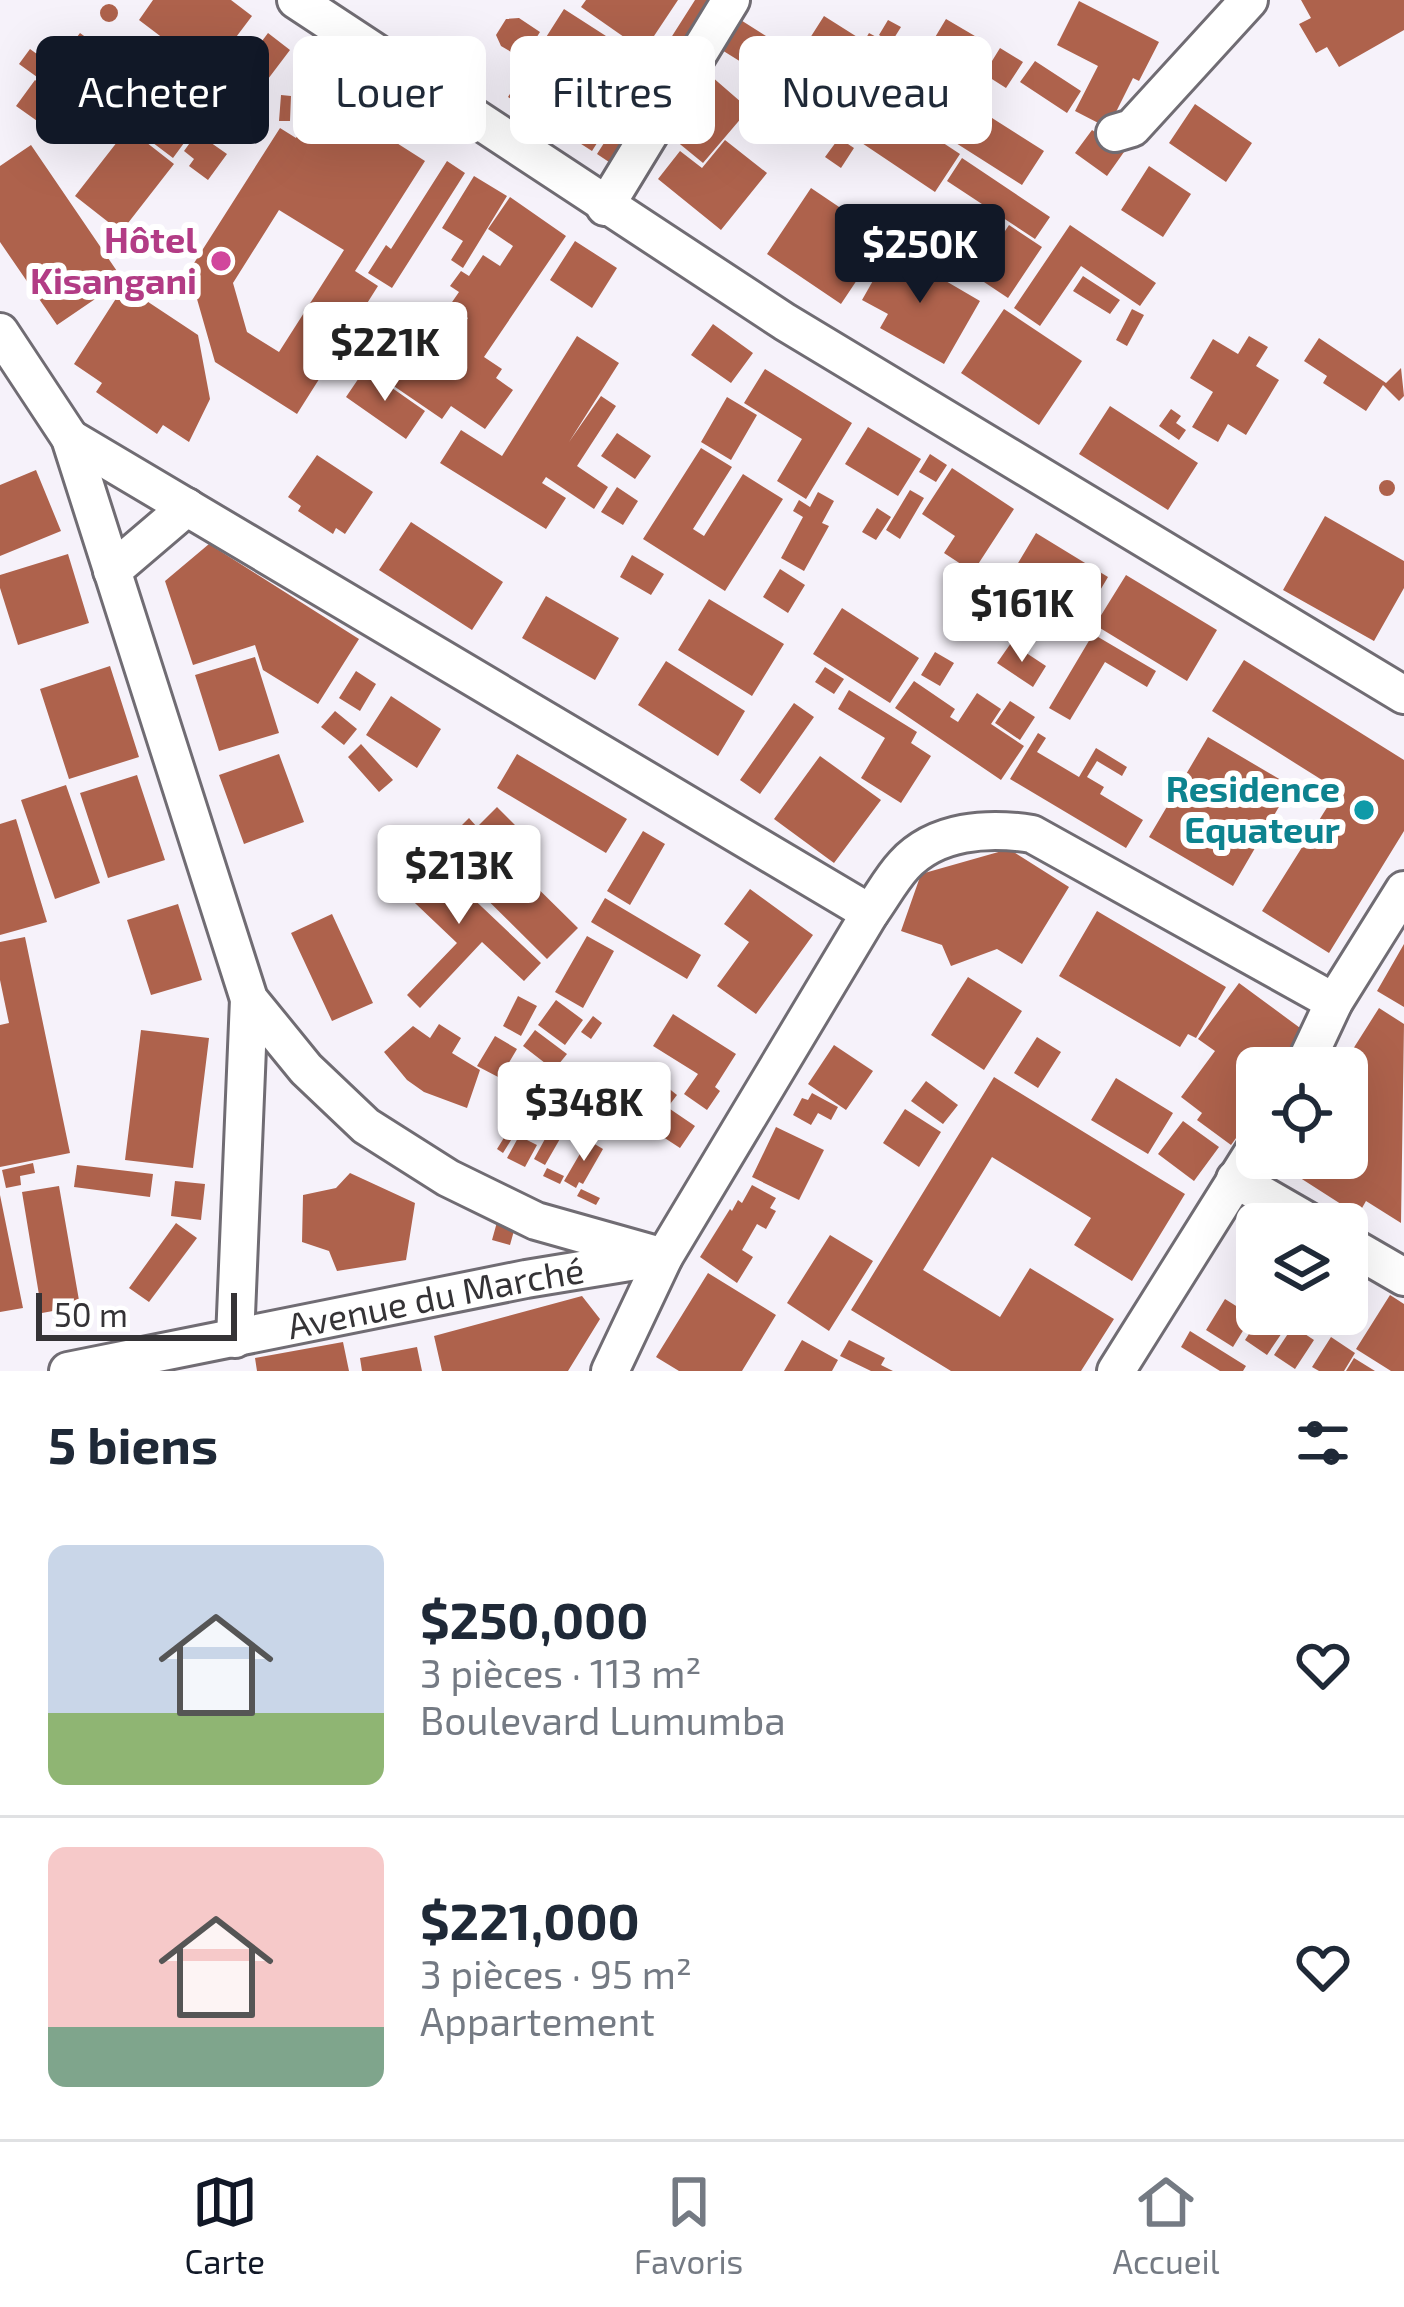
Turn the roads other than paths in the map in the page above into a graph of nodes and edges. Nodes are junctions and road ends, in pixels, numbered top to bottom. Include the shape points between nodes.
1 (296, 0) edge
2 (730, 0) edge
3 (1249, 0) edge
4 (1115, 134) dead end
5 (605, 207) junction
6 (0, 332) edge
7 (70, 438) junction
8 (187, 507) junction
9 (112, 572) junction
10 (1404, 695) edge
11 (1404, 890) edge
12 (870, 914) junction
13 (249, 999) junction
14 (1334, 1002) junction
15 (1313, 1047) edge
16 (1235, 1179) joint
17 (1277, 1203) edge
18 (1368, 1256) edge
19 (664, 1257) junction
20 (1404, 1277) edge
21 (235, 1339) junction
22 (147, 1364) edge
23 (68, 1371) edge
24 (610, 1371) edge
25 (1116, 1371) edge

1 - 5 street
2 - 5 street
3 - 4 street via 1132,128
5 - 10 street
6 - 7 street
7 - 8 street
7 - 9 street
8 - 9 street
8 - 12 street
9 - 13 street
11 - 14 street
12 - 14 street via 906,862 954,836 991,828 1032,834
12 - 19 street
13 - 19 street via 305,1069 366,1126 448,1178 536,1221
13 - 21 street
14 - 15 street
16 - 17 street
16 - 25 street
18 - 20 street
19 - 21 street, Avenue du Marché
19 - 24 street
21 - 22 street, Avenue du Marché
22 - 23 street, Avenue du Marché

